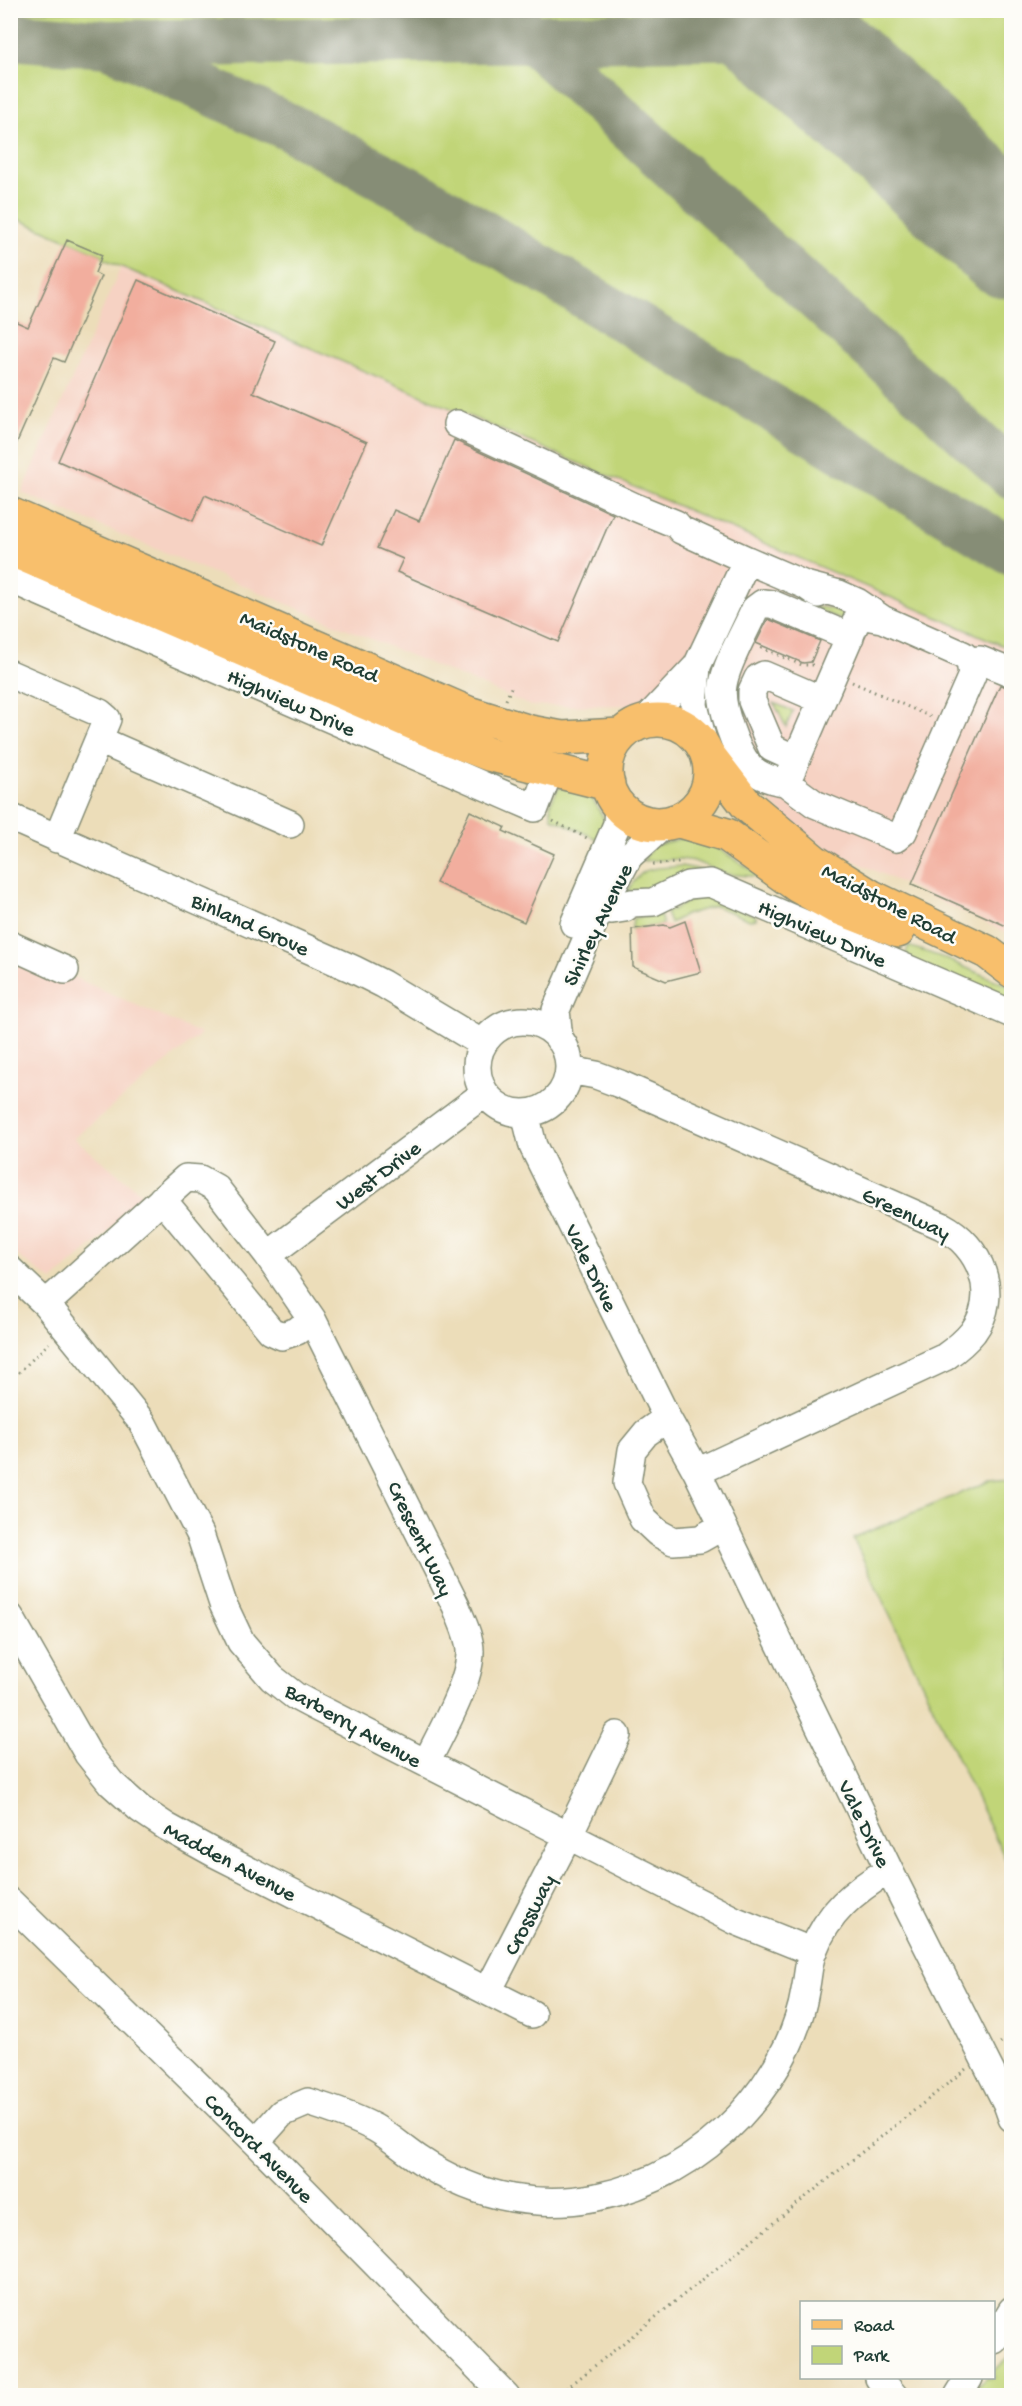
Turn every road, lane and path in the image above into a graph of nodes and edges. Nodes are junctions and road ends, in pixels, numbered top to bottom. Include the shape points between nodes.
1 (457, 424) dead end
2 (10, 514) edge
3 (10, 549) edge
4 (747, 560) junction
5 (10, 579) edge
6 (864, 624) junction
7 (742, 639) junction
8 (970, 661) junction
9 (812, 664) dead end
10 (697, 666) junction
11 (1011, 673) edge
12 (10, 674) edge
13 (871, 690) dead end
14 (822, 700) junction
15 (911, 708) dead end
16 (631, 729) junction
17 (99, 740) junction
18 (706, 751) junction
19 (550, 769) junction
20 (792, 770) junction
21 (613, 795) junction
22 (535, 808) junction
23 (10, 817) edge
24 (672, 822) junction
25 (290, 824) dead end
26 (57, 839) junction
27 (591, 840) dead end
28 (614, 900) junction
29 (10, 945) edge
30 (65, 969) dead end
31 (1008, 969) edge
32 (1011, 1014) edge
33 (531, 1021) junction
34 (559, 1039) junction
35 (483, 1044) junction
36 (569, 1070) junction
37 (485, 1093) junction
38 (525, 1113) junction
39 (162, 1199) junction
40 (268, 1255) junction
41 (10, 1270) edge
42 (46, 1304) junction
43 (312, 1319) junction
44 (66, 1327) junction
45 (10, 1381) edge
46 (667, 1418) junction
47 (697, 1472) junction
48 (723, 1526) junction
49 (10, 1617) edge
50 (616, 1735) dead end
51 (426, 1763) junction
52 (568, 1836) junction
53 (889, 1870) junction
54 (10, 1902) edge
55 (813, 1952) junction
56 (488, 1992) junction
57 (532, 2014) dead end
58 (1011, 2034) edge
59 (982, 2056) junction
60 (1011, 2118) edge
61 (256, 2142) junction
62 (1011, 2310) edge
63 (995, 2337) edge
64 (880, 2379) edge
65 (968, 2379) edge
66 (506, 2396) edge
67 (557, 2396) edge
68 (894, 2396) edge
69 (958, 2396) edge

1 - 4 street
2 - 16 main road, Maidstone Road via 468,714 562,738
3 - 19 main road, Maidstone Road via 455,741
4 - 6 street via 857,602
4 - 10 street
5 - 22 street, Highview Drive
6 - 7 street via 763,603 755,609
6 - 8 street via 963,655
6 - 14 street
7 - 9 path via 802,665
7 - 20 street via 722,686 724,714 750,766 769,778
8 - 11 street via 980,660
8 - 20 street via 972,675 901,836 891,837 815,804
10 - 16 street
10 - 18 street via 694,705
12 - 17 street via 100,713 107,719
13 - 15 path
14 - 20 street
14 - 20 street via 764,675 752,691 753,705 772,747
16 - 18 main road via 657,720 676,724 692,734
16 - 21 main road via 606,763
17 - 25 street
17 - 26 street
18 - 24 main road via 710,776 705,795 693,812
18 - 31 main road, Maidstone Road via 746,804 814,861 872,897 987,952
19 - 21 main road, Maidstone Road
19 - 22 street
21 - 24 main road via 641,821
21 - 33 street, Shirley Avenue via 619,818 614,832 552,981
22 - 27 path via 556,824
23 - 26 street, Binland Grove
24 - 28 street, Shirley Avenue via 632,852
24 - 31 main road, Maidstone Road via 734,838 792,882 834,906 981,965
26 - 35 street, Binland Grove via 373,979
28 - 32 street, Highview Drive via 653,902 692,884 710,883
28 - 34 street, Shirley Avenue via 556,1010
29 - 30 street
33 - 34 street via 548,1028
33 - 35 street via 504,1025
34 - 36 street, Shirley Avenue via 566,1050
35 - 37 street via 477,1064
36 - 38 street via 555,1100
36 - 47 street, Greenway via 620,1084 942,1226 970,1247 982,1269 985,1295 979,1320 967,1339 945,1357
37 - 38 street via 507,1110
37 - 40 street, West Drive
38 - 46 street, Vale Drive via 533,1146
39 - 40 street, Crescent Way via 186,1178 200,1179 216,1188
39 - 42 street, Crescent Way
39 - 43 street via 270,1331 282,1336 297,1331
40 - 43 street, Crescent Way
41 - 42 street, Barberry Avenue
42 - 44 street, Barberry Avenue
43 - 51 street, Crescent Way via 465,1630 470,1650 467,1675
44 - 45 path
44 - 51 street, Barberry Avenue via 142,1422 200,1533 223,1604 241,1642 272,1678 296,1696
46 - 47 street, Vale Drive
46 - 48 street via 646,1433 632,1450 627,1483 643,1519 673,1541 700,1539
47 - 48 street, Vale Drive
48 - 53 street, Vale Drive
49 - 56 street, Madden Avenue via 88,1754 111,1783 140,1809 214,1853
50 - 52 street, Crossway
51 - 52 street, Barberry Avenue
52 - 55 street, Barberry Avenue via 736,1921
52 - 56 street, Crossway
53 - 55 street via 862,1886 837,1908
53 - 59 street, Vale Drive
54 - 61 street, Concord Avenue
55 - 61 street via 797,2022 761,2092 698,2154 620,2193 577,2201 512,2198 457,2182 376,2129 308,2102 282,2113
56 - 57 street, Madden Avenue
58 - 59 path
59 - 60 street, Vale Drive
59 - 67 path
61 - 66 street, Concord Avenue
62 - 63 street
64 - 68 street
65 - 69 street

